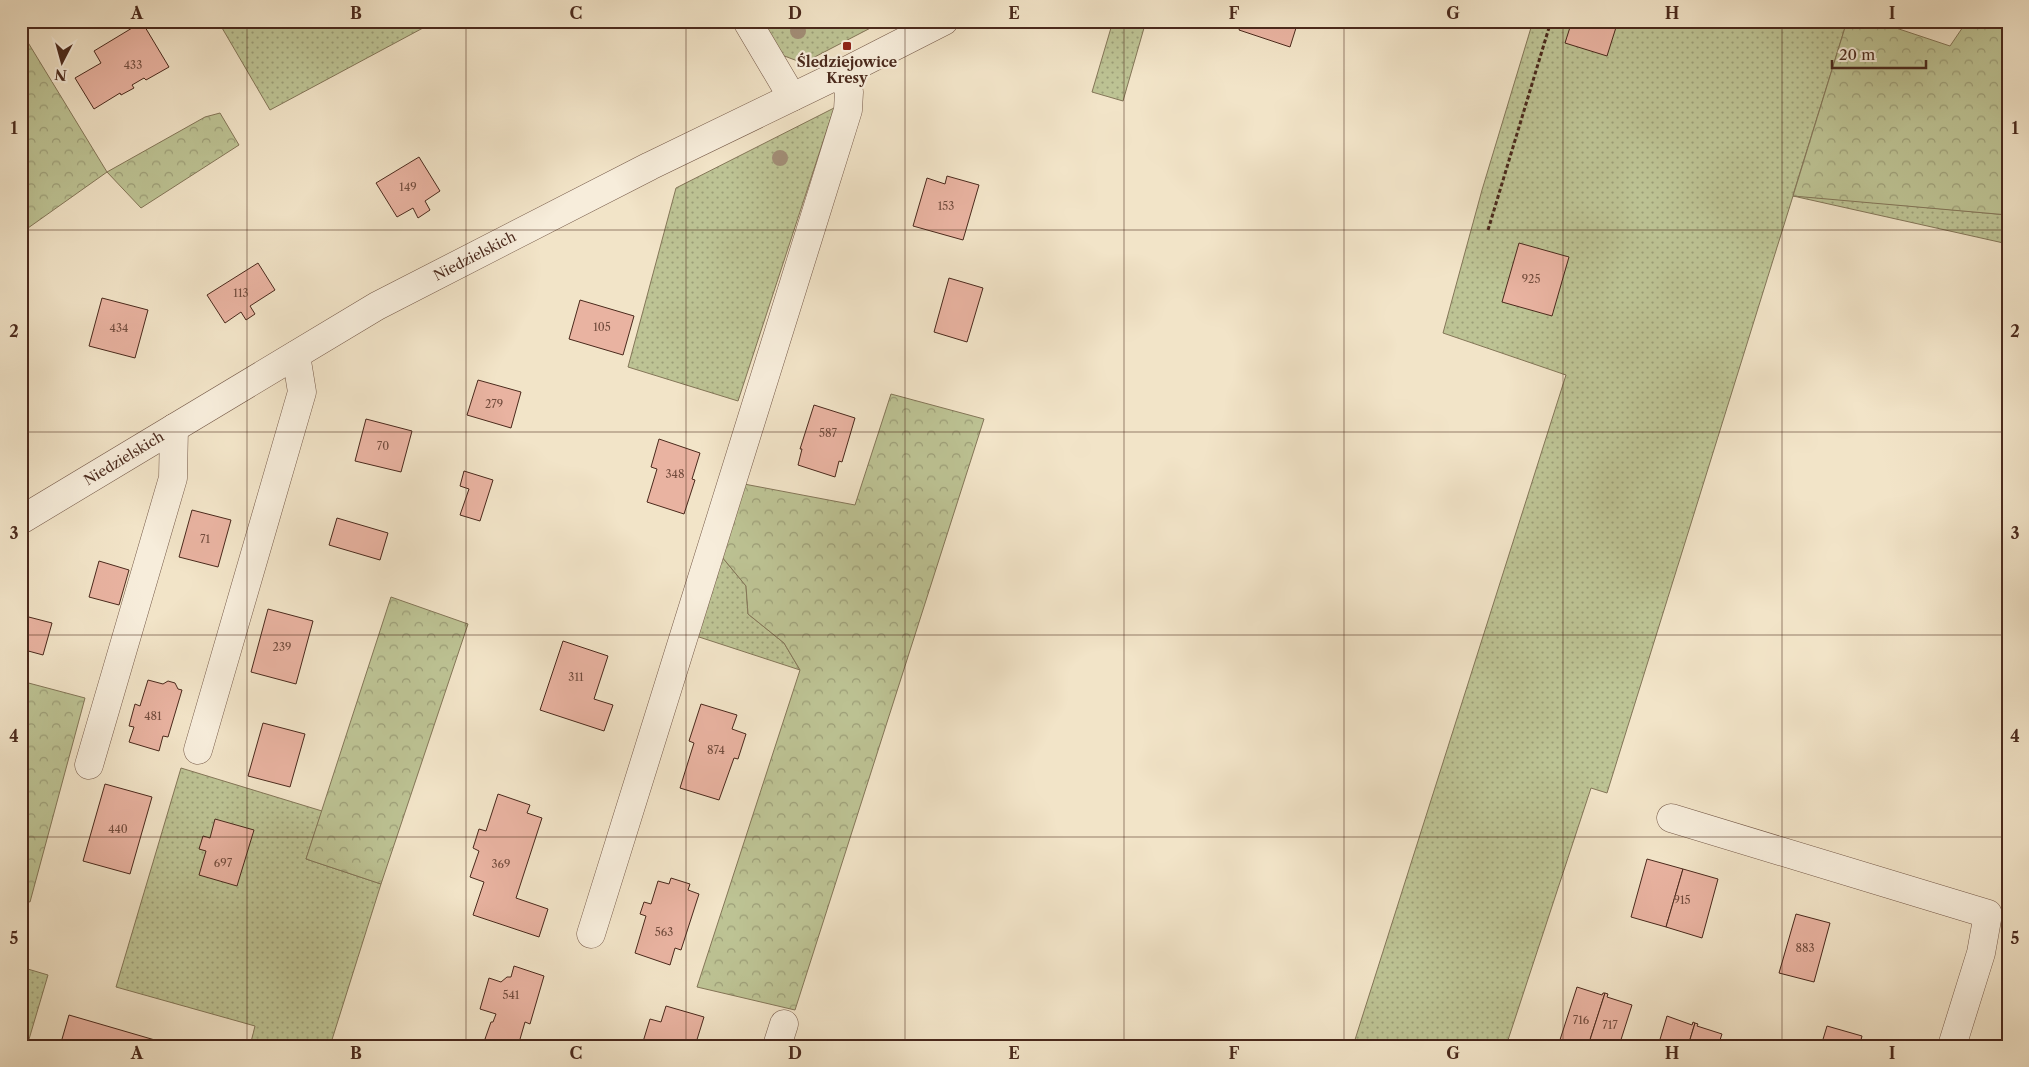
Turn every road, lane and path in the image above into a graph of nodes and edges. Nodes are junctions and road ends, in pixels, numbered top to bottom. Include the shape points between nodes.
1 (747, 21) edge
2 (944, 21) edge
3 (1551, 21) edge
4 (842, 73) junction
5 (792, 97) junction
6 (1488, 230) dead end
7 (296, 355) junction
8 (174, 428) junction
9 (21, 520) edge
10 (198, 750) dead end
11 (88, 765) dead end
12 (1671, 818) dead end
13 (592, 934) dead end
14 (1952, 1046) edge

1 - 5 street
2 - 4 street, Niedzielskich
3 - 6 path
4 - 5 street, Niedzielskich
4 - 13 street via 849,92 848,110
5 - 7 street, Niedzielskich via 395,297
7 - 8 street, Niedzielskich
7 - 10 street via 302,392
8 - 9 street, Niedzielskich
8 - 11 street via 173,478
12 - 14 street via 1988,914 1981,953

